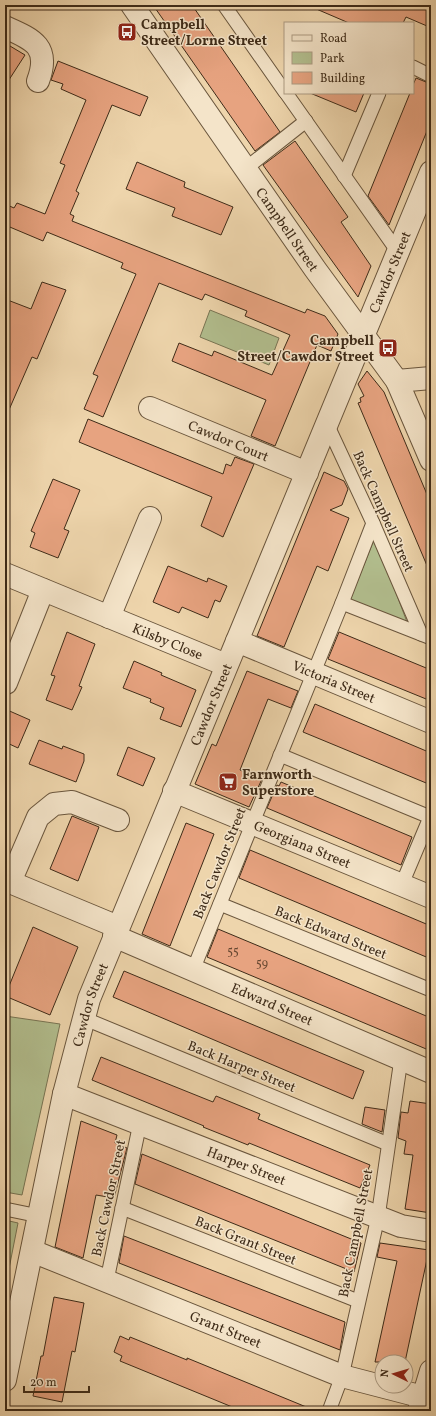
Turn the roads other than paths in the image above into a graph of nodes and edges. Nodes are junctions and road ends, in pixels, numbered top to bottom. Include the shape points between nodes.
1 (132, 5) edge
2 (224, 5) edge
3 (5, 27) edge
4 (414, 68) edge
5 (431, 76) edge
6 (38, 81) dead end
7 (284, 91) edge
8 (286, 94) edge
9 (379, 94) edge
10 (306, 121) junction
11 (245, 169) junction
12 (431, 172) edge
13 (344, 176) junction
14 (398, 252) junction
15 (364, 335) junction
16 (431, 378) edge
17 (397, 381) junction
18 (150, 408) dead end
19 (327, 424) junction
20 (431, 460) edge
21 (307, 473) junction
22 (150, 518) dead end
23 (373, 523) junction
24 (5, 574) edge
25 (43, 590) junction
26 (342, 603) junction
27 (109, 617) junction
28 (426, 636) edge
29 (237, 641) junction
30 (226, 665) junction
31 (314, 673) junction
32 (6, 683) dead end
33 (431, 722) edge
34 (280, 755) junction
35 (174, 791) junction
36 (431, 816) edge
37 (118, 820) dead end
38 (252, 823) junction
39 (8, 881) edge
40 (402, 884) junction
41 (431, 897) edge
42 (220, 904) junction
43 (116, 932) junction
44 (193, 970) junction
45 (431, 990) edge
46 (83, 1018) junction
47 (401, 1059) junction
48 (431, 1072) edge
49 (64, 1094) junction
50 (140, 1123) junction
51 (388, 1144) junction
52 (122, 1208) junction
53 (5, 1209) edge
54 (39, 1216) junction
55 (378, 1217) junction
56 (431, 1232) edge
57 (32, 1251) junction
58 (108, 1280) junction
59 (358, 1301) junction
60 (431, 1371) edge
61 (342, 1376) junction
62 (5, 1380) edge
63 (425, 1400) edge
64 (329, 1411) edge

1 - 11 street, Campbell Street
2 - 7 lane
3 - 6 street via 36,42 42,63
4 - 5 lane
8 - 10 lane
9 - 13 lane
10 - 11 lane
10 - 13 lane
11 - 15 street, Campbell Street
12 - 14 street, Cawdor Street
13 - 14 lane
14 - 15 street, Cawdor Street
15 - 17 street, Campbell Street
15 - 19 street, Cawdor Street
16 - 17 street
17 - 20 street, Campbell Street
18 - 21 street, Cawdor Court
19 - 21 street, Cawdor Street
19 - 23 lane, Back Campbell Street
21 - 29 street, Cawdor Street
22 - 27 street
23 - 26 lane, Back Cawdor Street
23 - 28 lane, Back Campbell Street
24 - 25 street, Kilsby Close
25 - 27 street, Kilsby Close
25 - 32 street
26 - 28 lane
26 - 31 lane, Back Cawdor Street
27 - 30 street, Kilsby Close
29 - 30 street, Cawdor Street
29 - 31 street, Victoria Street
30 - 35 street, Cawdor Street
31 - 33 street, Victoria Street
31 - 34 lane, Back Cawdor Street
34 - 36 lane
34 - 38 lane, Back Cawdor Street
35 - 38 street, Georgiana Street
35 - 43 street, Cawdor Street
36 - 40 lane
37 - 39 street via 72,802 54,804 38,817
38 - 40 street, Georgiana Street
38 - 42 lane, Back Cawdor Street
39 - 43 street, Edward Street
40 - 41 street, Georgiana Street
42 - 44 lane, Back Cawdor Street
42 - 45 lane, Back Edward Street
43 - 44 street, Edward Street
43 - 46 street, Cawdor Street
44 - 47 street, Edward Street
46 - 49 street, Cawdor Street
46 - 51 lane, Back Harper Street
47 - 48 street, Edward Street
47 - 51 lane, Back Campbell Street
49 - 50 street, Harper Street
49 - 54 street, Cawdor Street
50 - 52 lane, Back Cawdor Street
50 - 55 street, Harper Street
51 - 55 lane, Back Campbell Street
52 - 58 lane, Back Cawdor Street
52 - 59 lane, Back Grant Street
53 - 54 lane
54 - 57 street, Cawdor Street
55 - 56 street, Harper Street via 401,1226
55 - 59 lane, Back Campbell Street
57 - 58 street, Grant Street
57 - 62 street, Cawdor Street
58 - 61 street, Grant Street
59 - 61 lane, Back Campbell Street
60 - 63 street
61 - 63 street, Grant Street
61 - 64 lane, Back Campbell Street

